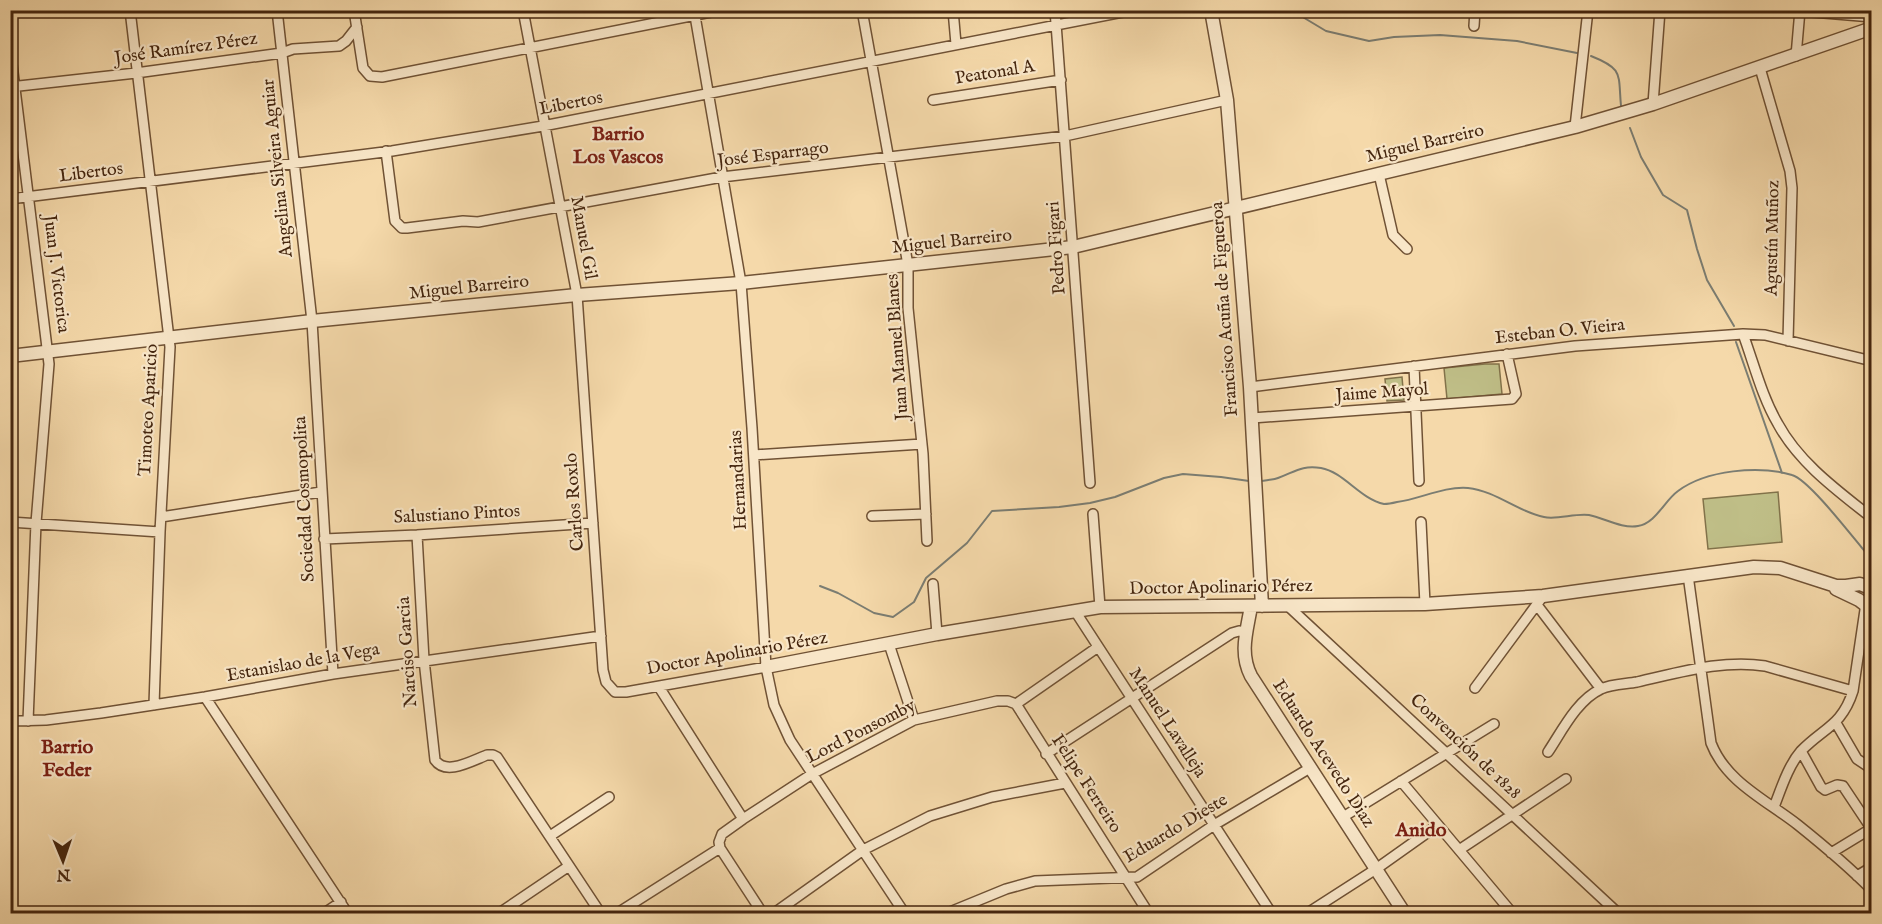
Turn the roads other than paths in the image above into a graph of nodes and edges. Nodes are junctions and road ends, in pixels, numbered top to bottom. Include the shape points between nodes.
1 (130, 10) edge
2 (277, 10) edge
3 (354, 10) edge
4 (523, 10) edge
5 (722, 10) edge
6 (862, 10) edge
7 (953, 10) edge
8 (1055, 10) edge
9 (1133, 10) edge
10 (1212, 10) edge
11 (1475, 10) edge
12 (1588, 10) edge
13 (1660, 10) edge
14 (1788, 10) edge
15 (1800, 11) edge
16 (694, 13) edge
17 (1872, 17) edge
18 (1057, 24) junction
19 (1474, 26) dead end
20 (357, 27) junction
21 (1872, 28) edge
22 (956, 44) junction
23 (10, 48) edge
24 (530, 48) junction
25 (282, 52) junction
26 (1796, 56) junction
27 (871, 61) junction
28 (1760, 68) junction
29 (136, 73) junction
30 (1061, 80) junction
31 (13, 86) edge
32 (708, 95) junction
33 (933, 100) dead end
34 (1227, 100) junction
35 (1653, 104) junction
36 (543, 126) junction
37 (1575, 127) junction
38 (1065, 136) junction
39 (386, 152) junction
40 (889, 158) junction
41 (294, 163) junction
42 (1379, 174) junction
43 (722, 177) junction
44 (150, 183) junction
45 (30, 197) junction
46 (10, 199) edge
47 (561, 206) junction
48 (1236, 208) junction
49 (1073, 247) junction
50 (1407, 249) dead end
51 (908, 265) junction
52 (741, 283) junction
53 (577, 296) junction
54 (312, 321) junction
55 (1743, 334) junction
56 (169, 336) junction
57 (1788, 341) junction
58 (49, 351) junction
59 (1507, 354) junction
60 (10, 356) edge
61 (1872, 361) edge
62 (1414, 366) junction
63 (1250, 387) junction
64 (1416, 407) junction
65 (1252, 418) junction
66 (922, 444) junction
67 (754, 455) junction
68 (1419, 481) dead end
69 (1089, 483) dead end
70 (321, 492) junction
71 (926, 514) junction
72 (1093, 514) dead end
73 (872, 516) dead end
74 (161, 517) junction
75 (1872, 518) edge
76 (10, 522) edge
77 (1421, 522) dead end
78 (36, 523) junction
79 (593, 523) junction
80 (160, 532) junction
81 (417, 535) junction
82 (324, 538) junction
83 (927, 541) dead end
84 (1872, 574) edge
85 (1689, 575) junction
86 (1819, 581) junction
87 (1866, 582) edge
88 (933, 584) dead end
89 (1540, 601) junction
90 (1867, 602) edge
91 (1425, 604) junction
92 (1287, 605) junction
93 (1257, 606) junction
94 (1101, 607) junction
95 (1075, 611) junction
96 (1247, 632) junction
97 (937, 634) junction
98 (601, 636) junction
99 (889, 644) junction
100 (1098, 647) junction
101 (424, 660) junction
102 (766, 667) junction
103 (1700, 669) junction
104 (333, 674) junction
105 (659, 687) junction
106 (1475, 688) dead end
107 (1601, 689) junction
108 (1853, 691) junction
109 (626, 692) joint
110 (205, 697) junction
111 (1131, 698) junction
112 (1016, 704) junction
113 (154, 705) junction
114 (914, 720) junction
115 (10, 721) edge
116 (28, 721) junction
117 (1836, 723) junction
118 (1494, 724) dead end
119 (1447, 752) junction
120 (1548, 752) dead end
121 (1801, 752) junction
122 (1047, 754) junction
123 (1310, 768) junction
124 (1872, 769) edge
125 (812, 774) junction
126 (1566, 779) dead end
127 (1401, 781) junction
128 (1065, 783) junction
129 (609, 797) dead end
130 (1773, 807) junction
131 (1513, 814) junction
132 (1343, 817) junction
133 (743, 819) junction
134 (1214, 825) junction
135 (1438, 825) junction
136 (1871, 828) edge
137 (550, 836) junction
138 (720, 848) junction
139 (863, 850) junction
140 (1459, 850) junction
141 (1831, 853) junction
142 (569, 866) junction
143 (1872, 867) edge
144 (1376, 868) junction
145 (1857, 876) junction
146 (1128, 878) junction
147 (1872, 890) edge
148 (341, 903) junction
149 (323, 914) edge
150 (348, 914) edge
151 (498, 914) edge
152 (601, 914) edge
153 (616, 914) edge
154 (763, 914) edge
155 (772, 914) edge
156 (905, 914) edge
157 (945, 914) edge
158 (1149, 914) edge
159 (1272, 914) edge
160 (1306, 914) edge
161 (1405, 914) edge
162 (1513, 914) edge
163 (1619, 914) edge

1 - 29 street, Timoteo Aparicio
2 - 25 street, Angelina Silveira Aguiar
3 - 20 street
4 - 24 street, Manuel Gil
5 - 16 street
6 - 27 street, Juan Manuel Blanes
7 - 22 street
8 - 18 street, Pedro Figari
9 - 18 street, Libertos
10 - 34 street, Francisco Acuña de Figueroa
11 - 19 street
12 - 37 street
13 - 35 street
14 - 15 street
15 - 17 street
15 - 26 street
16 - 24 street
16 - 32 street, Hernandarias
18 - 22 street, Libertos
18 - 30 street, Pedro Figari
20 - 24 street via 363,68 370,76 382,77
20 - 25 street, José Ramírez Pérez via 339,46
21 - 26 street, Miguel Barreiro
22 - 27 street, Libertos
23 - 31 street, Juan J. Victorica
24 - 36 street, Manuel Gil
25 - 29 street, José Ramírez Pérez
25 - 41 street, Angelina Silveira Aguiar
26 - 28 street, Miguel Barreiro
27 - 32 street, Libertos
27 - 40 street, Juan Manuel Blanes
28 - 35 street, Miguel Barreiro
28 - 57 street, Agustín Muñoz via 1791,180
29 - 31 street, José Ramírez Pérez
29 - 44 street, Timoteo Aparicio
30 - 33 street, Peatonal A
30 - 38 street, Pedro Figari
31 - 45 street, Juan J. Victorica
32 - 36 street, Libertos
32 - 43 street, Hernandarias
34 - 38 street, José Esparrago
34 - 48 street, Francisco Acuña de Figueroa
35 - 37 street, Miguel Barreiro
36 - 39 street, Libertos
36 - 47 street, Manuel Gil
37 - 42 street, Miguel Barreiro
38 - 40 street, José Esparrago
38 - 49 street, Pedro Figari
39 - 41 street, Libertos
39 - 47 street, José Esparrago via 395,221 402,228 478,222
40 - 43 street, José Esparrago
40 - 51 street, Juan Manuel Blanes
41 - 44 street, Libertos
41 - 54 street, Angelina Silveira Aguiar
42 - 48 street, Miguel Barreiro
42 - 50 street via 1393,236
43 - 47 street, José Esparrago
43 - 52 street, Hernandarias
44 - 45 street, Libertos
44 - 56 street, Timoteo Aparicio
45 - 46 street, Libertos
45 - 58 street, Juan J. Victorica
47 - 53 street, Manuel Gil
48 - 49 street, Miguel Barreiro
48 - 63 street, Francisco Acuña de Figueroa
49 - 51 street, Miguel Barreiro
49 - 69 street, Pedro Figari
51 - 52 street, Miguel Barreiro
51 - 66 street, Juan Manuel Blanes via 910,339
52 - 53 street, Miguel Barreiro
52 - 67 street, Hernandarias
53 - 54 street, Miguel Barreiro
53 - 79 street, Carlos Roxlo
54 - 56 street, Miguel Barreiro
54 - 70 street, Sociedad Cosmopolita
55 - 57 street, Esteban O. Vieira
55 - 59 street, Esteban O. Vieira
55 - 75 street via 1769,405 1788,442 1845,498
56 - 58 street, Miguel Barreiro
56 - 74 street, Timoteo Aparicio
57 - 61 street, Esteban O. Vieira
58 - 60 street, Miguel Barreiro
58 - 78 street, Juan J. Victorica
59 - 62 street, Esteban O. Vieira
59 - 64 street, Jaime Mayol via 1516,394 1512,399
62 - 63 street, Esteban O. Vieira
62 - 64 street
63 - 65 street, Francisco Acuña de Figueroa
64 - 65 street, Jaime Mayol
64 - 68 street
65 - 93 street, Francisco Acuña de Figueroa
66 - 67 street
66 - 71 street, Juan Manuel Blanes
67 - 102 street, Hernandarias
70 - 74 street
70 - 82 street, Sociedad Cosmopolita
71 - 73 street
71 - 83 street, Juan Manuel Blanes
72 - 94 street
74 - 80 street, Timoteo Aparicio
76 - 78 street
77 - 91 street
78 - 80 street
78 - 116 street, Juan J. Victorica
79 - 81 street, Salustiano Pintos
79 - 98 street, Carlos Roxlo
80 - 113 street, Timoteo Aparicio
81 - 82 street, Salustiano Pintos
81 - 101 street, Narciso Garcia
82 - 104 street, Sociedad Cosmopolita
84 - 87 street
85 - 86 street, Doctor Apolinario Pérez via 1767,567
85 - 89 street, Doctor Apolinario Pérez
85 - 103 street
86 - 87 street, Doctor Apolinario Pérez via 1846,586
86 - 90 street, Doctor Apolinario Pérez
87 - 90 street
88 - 97 street
89 - 91 street, Doctor Apolinario Pérez
89 - 106 street
89 - 107 street
90 - 108 street
91 - 92 street, Doctor Apolinario Pérez
92 - 93 street, Doctor Apolinario Pérez
92 - 119 street, Convención de 1828
93 - 94 street, Doctor Apolinario Pérez
93 - 96 street, Eduardo Acevedo Diaz
94 - 95 street, Doctor Apolinario Pérez
95 - 97 street, Doctor Apolinario Pérez
95 - 100 street, Manuel Lavalleja
96 - 111 street via 1232,633
96 - 123 street, Eduardo Acevedo Diaz via 1245,663 1251,676
97 - 99 street, Doctor Apolinario Pérez
98 - 101 street, Estanislao de la Vega
98 - 109 street, Carlos Roxlo via 606,682 615,692
99 - 102 street, Doctor Apolinario Pérez
99 - 114 street
100 - 111 street, Manuel Lavalleja
100 - 112 street
101 - 104 street, Estanislao de la Vega
101 - 137 street, Narciso Garcia via 433,753 439,766 449,768 493,754
102 - 105 street, Doctor Apolinario Pérez
102 - 125 street, Hernandarias via 774,705
103 - 107 street
103 - 108 street via 1750,663
103 - 130 street via 1711,743 1717,758 1736,780
104 - 110 street, Estanislao de la Vega
105 - 109 street, Doctor Apolinario Pérez
105 - 133 street
107 - 120 street via 1572,716
108 - 117 street
110 - 113 street, Estanislao de la Vega
110 - 148 street
111 - 122 street
111 - 134 street, Manuel Lavalleja
112 - 114 street, Lord Ponsomby via 997,701
112 - 122 street, Felipe Ferreiro
113 - 116 street, Estanislao de la Vega
114 - 125 street, Lord Ponsomby
115 - 116 street, Estanislao de la Vega
117 - 121 street
117 - 124 street via 1857,759
118 - 119 street
119 - 127 street
119 - 131 street, Convención de 1828
121 - 130 street
121 - 136 street via 1821,787 1825,790 1843,786
122 - 128 street, Felipe Ferreiro
123 - 132 street, Eduardo Acevedo Diaz
123 - 134 street, Eduardo Dieste
125 - 133 street, Lord Ponsomby
125 - 139 street, Hernandarias
126 - 131 street
127 - 132 street
127 - 135 street
128 - 139 street via 992,797 930,816
128 - 146 street, Felipe Ferreiro
129 - 137 street
130 - 141 street
131 - 140 street
131 - 163 street, Convención de 1828
132 - 144 street, Eduardo Acevedo Diaz
133 - 138 street, Lord Ponsomby via 722,834
134 - 146 street, Eduardo Dieste via 1137,877
134 - 159 street, Manuel Lavalleja
135 - 140 street
135 - 144 street
136 - 141 street
137 - 142 street
138 - 153 street
138 - 154 street
139 - 155 street
139 - 156 street, Hernandarias
140 - 162 street
141 - 145 street
142 - 151 street
142 - 152 street
143 - 145 street
144 - 160 street
144 - 161 street, Eduardo Acevedo Diaz
145 - 147 street
146 - 157 street, Eduardo Dieste via 1035,881
146 - 158 street, Felipe Ferreiro
148 - 149 street
148 - 150 street

